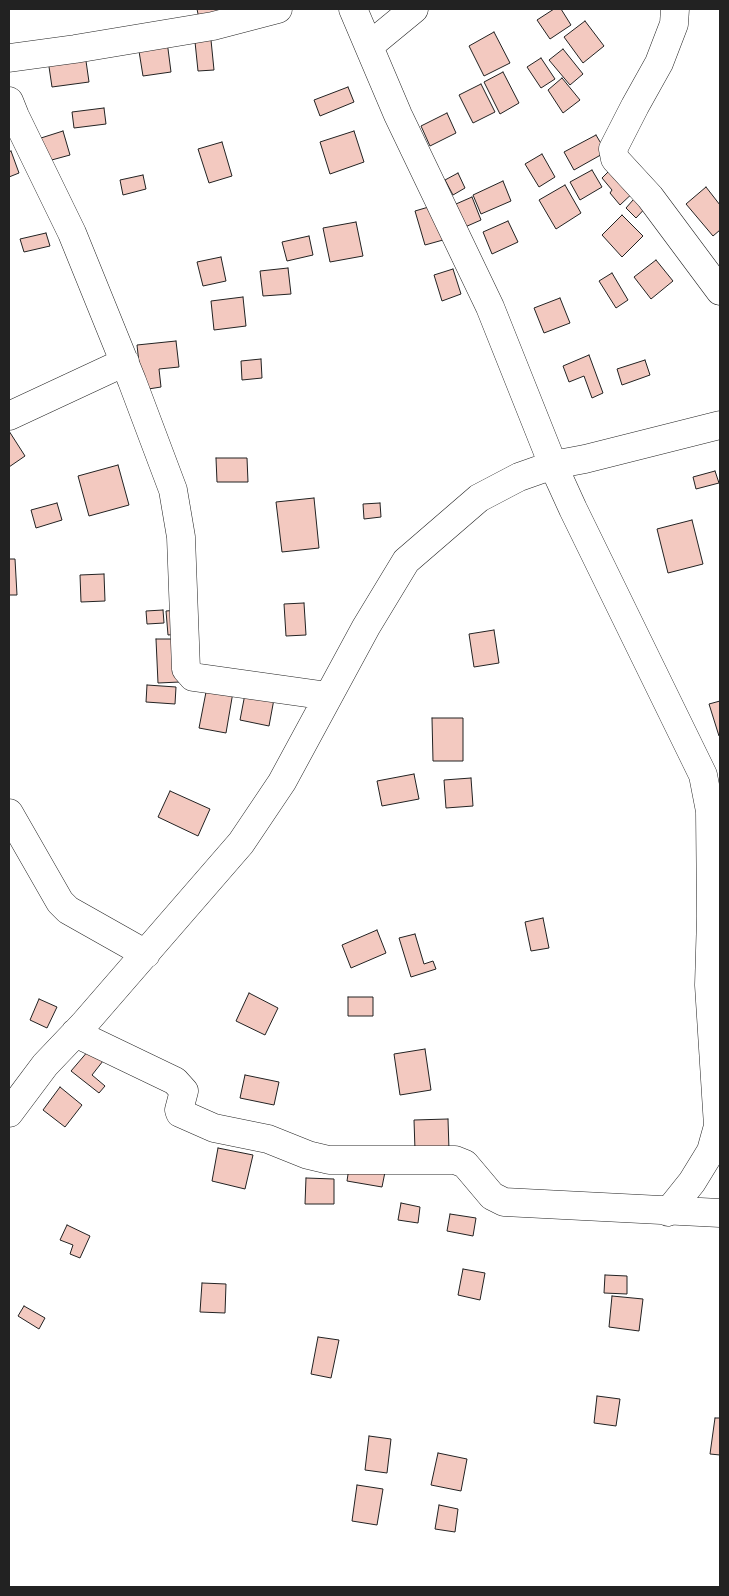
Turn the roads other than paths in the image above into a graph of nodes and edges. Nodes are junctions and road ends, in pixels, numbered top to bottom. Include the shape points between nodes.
1 (278, 9) edge
2 (353, 9) edge
3 (414, 9) edge
4 (675, 9) edge
5 (369, 46) junction
6 (9, 58) edge
7 (9, 101) edge
8 (720, 291) edge
9 (125, 362) junction
10 (9, 416) edge
11 (720, 425) edge
12 (553, 465) junction
13 (328, 696) junction
14 (9, 813) edge
15 (146, 954) junction
16 (75, 1033) junction
17 (9, 1113) edge
18 (668, 1212) junction
19 (720, 1214) edge

1 - 6 street via 213,26
2 - 5 street
3 - 5 street
4 - 8 street via 674,24 659,64 613,150 615,159 650,197
5 - 12 street via 398,115 490,307
7 - 9 street via 72,233
9 - 10 street
9 - 13 street via 173,490 181,537 186,670 193,678
11 - 12 street
12 - 13 street via 519,476 479,498 406,560
12 - 18 street via 703,775 710,811 708,985 718,1126 711,1151
13 - 15 street via 282,782 241,843
14 - 15 street via 60,902 68,910
15 - 16 street
16 - 17 street via 44,1065
16 - 18 street via 175,1081 184,1091 180,1113 214,1128 268,1140 329,1160 456,1160 465,1164 492,1196 504,1202
18 - 19 street

